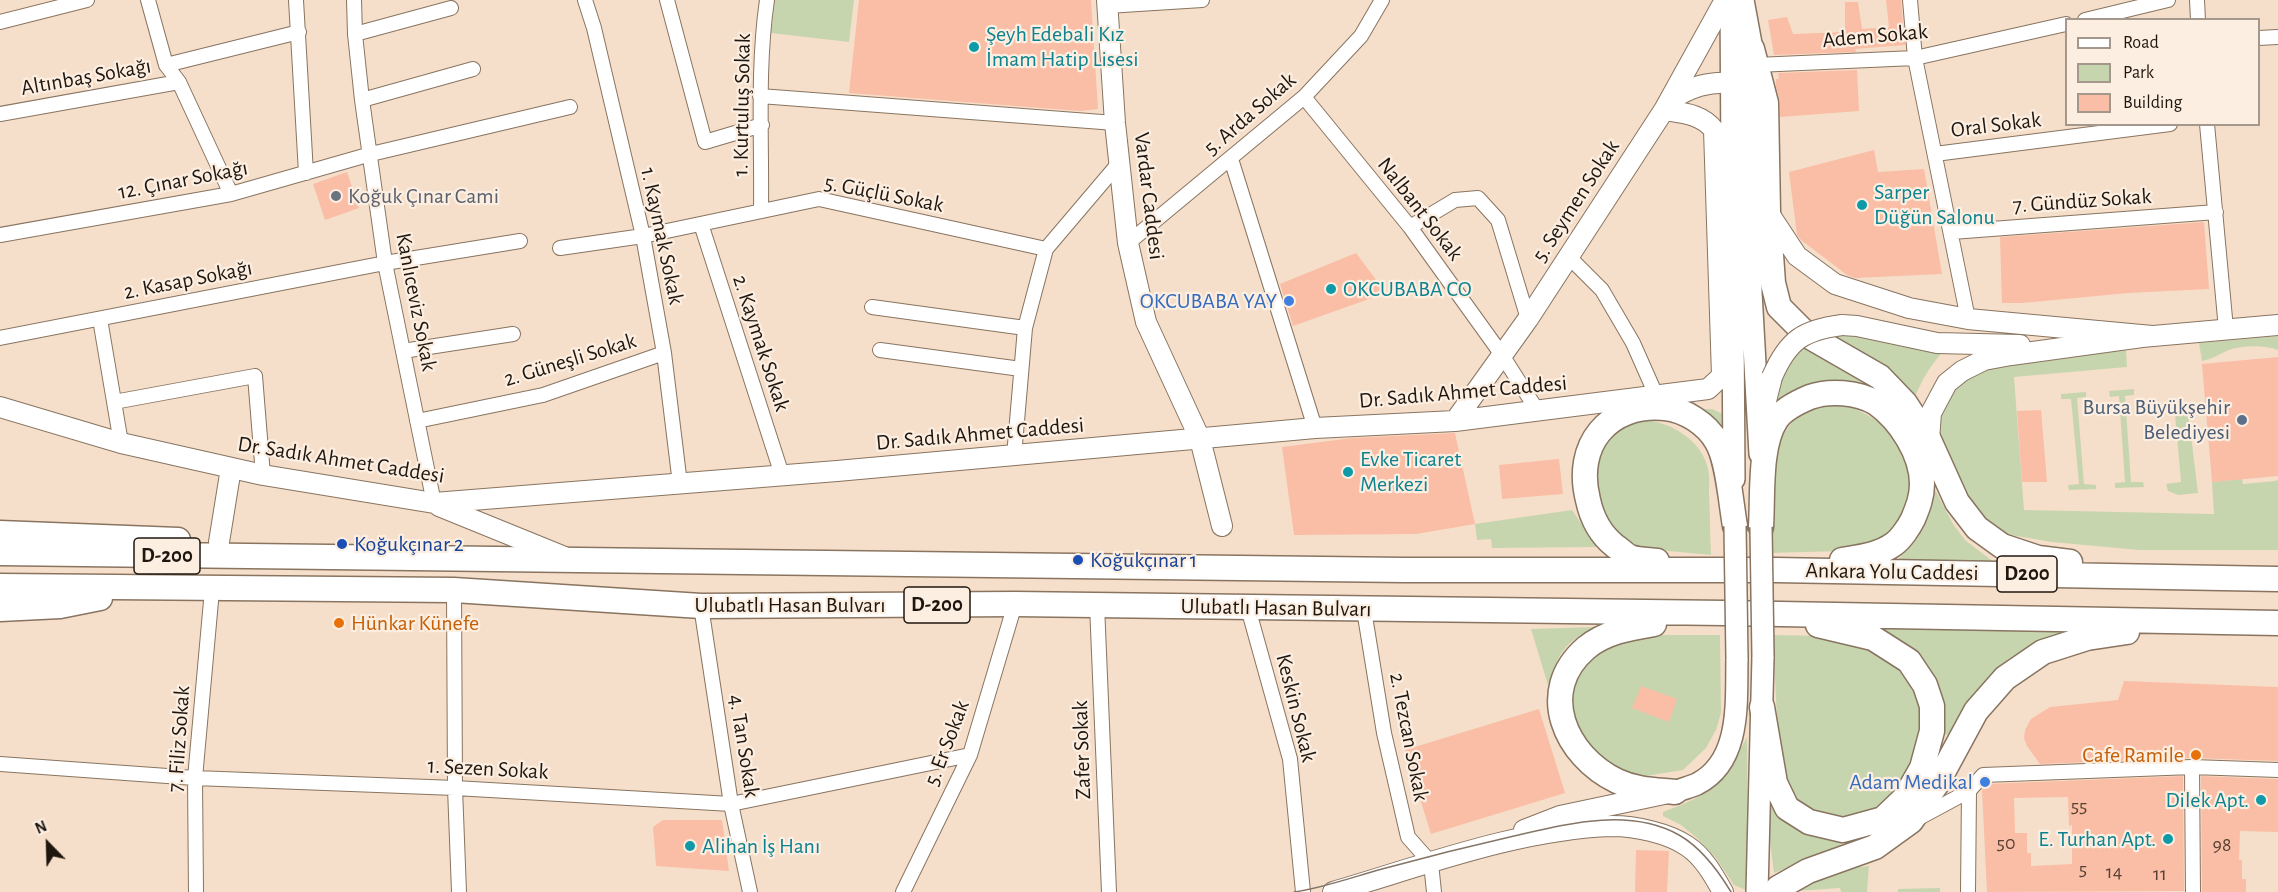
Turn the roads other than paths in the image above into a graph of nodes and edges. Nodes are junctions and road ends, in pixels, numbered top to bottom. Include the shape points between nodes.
1 (87, 0) edge
2 (148, 0) edge
3 (296, 0) edge
4 (354, 0) edge
5 (585, 0) edge
6 (667, 0) edge
7 (767, 0) edge
8 (1203, 0) edge
9 (1382, 0) edge
10 (1725, 0) edge
11 (1731, 0) edge
12 (1743, 0) edge
13 (1910, 0) edge
14 (2168, 0) edge
15 (2197, 0) edge
16 (1107, 3) edge
17 (451, 8) dead end
18 (2093, 18) edge
19 (2198, 18) edge
20 (0, 22) edge
21 (2065, 24) edge
22 (299, 32) junction
23 (355, 34) junction
24 (2278, 36) edge
25 (2260, 38) edge
26 (1754, 57) junction
27 (1915, 58) junction
28 (166, 64) junction
29 (473, 69) dead end
30 (179, 82) junction
31 (1732, 83) junction
32 (760, 96) junction
33 (1304, 97) junction
34 (363, 100) junction
35 (1667, 105) junction
36 (570, 107) dead end
37 (0, 114) edge
38 (1115, 123) junction
39 (762, 125) junction
40 (2154, 126) edge
41 (2206, 126) edge
42 (371, 154) junction
43 (1935, 154) junction
44 (1231, 159) junction
45 (1119, 163) junction
46 (306, 173) junction
47 (231, 194) junction
48 (761, 210) junction
49 (1768, 212) junction
50 (2216, 212) junction
51 (701, 224) junction
52 (1410, 227) junction
53 (1952, 232) junction
54 (0, 236) edge
55 (643, 236) junction
56 (520, 241) dead end
57 (1128, 243) junction
58 (560, 248) dead end
59 (1046, 249) junction
60 (1569, 257) junction
61 (384, 263) junction
62 (872, 307) dead end
63 (100, 319) junction
64 (1528, 319) junction
65 (1968, 319) junction
66 (2278, 325) edge
67 (1025, 328) junction
68 (2226, 329) junction
69 (513, 334) dead end
70 (2152, 336) junction
71 (0, 338) edge
72 (2074, 346) junction
73 (880, 350) dead end
74 (402, 351) junction
75 (664, 352) junction
76 (1502, 355) junction
77 (1021, 369) junction
78 (1656, 395) junction
79 (114, 402) junction
80 (0, 407) edge
81 (1537, 411) junction
82 (417, 421) junction
83 (1455, 421) junction
84 (1315, 428) junction
85 (1759, 430) junction
86 (1200, 439) junction
87 (1929, 440) junction
88 (121, 443) junction
89 (1014, 456) junction
90 (231, 468) junction
91 (263, 475) junction
92 (782, 475) junction
93 (680, 484) junction
94 (434, 503) junction
95 (1222, 526) dead end
96 (1735, 526) junction
97 (1761, 527) junction
98 (0, 533) edge
99 (219, 542) junction
100 (0, 554) edge
101 (335, 559) junction
102 (575, 560) junction
103 (1722, 570) junction
104 (1776, 570) junction
105 (2225, 578) junction
106 (2278, 579) edge
107 (0, 586) edge
108 (149, 588) junction
109 (212, 590) junction
110 (454, 590) junction
111 (1015, 604) junction
112 (700, 606) junction
113 (1097, 606) junction
114 (1248, 608) junction
115 (0, 609) edge
116 (1364, 610) junction
117 (1725, 613) junction
118 (1778, 615) junction
119 (2197, 622) junction
120 (2278, 623) edge
121 (1762, 707) junction
122 (970, 755) junction
123 (0, 764) edge
124 (2192, 767) junction
125 (2278, 770) edge
126 (195, 778) junction
127 (455, 788) junction
128 (1969, 791) junction
129 (1675, 792) junction
130 (731, 804) junction
131 (1911, 821) junction
132 (1469, 852) junction
133 (1431, 863) junction
134 (196, 892) edge
135 (459, 892) edge
136 (750, 892) edge
137 (903, 892) edge
138 (1109, 892) edge
139 (1302, 892) edge
140 (1333, 892) edge
141 (1434, 892) edge
142 (1723, 892) edge
143 (1757, 892) edge
144 (1775, 892) edge
145 (1968, 892) edge
146 (2193, 892) edge

1 - 20 street
2 - 28 street
3 - 22 street
4 - 23 street, Kanlıceviz Sokak
5 - 55 street, 1. Kaymak Sokak
6 - 39 street via 705,142
7 - 32 street, 1. Kurtuluş Sokak
8 - 16 street
9 - 33 street, 5. Arda Sokak via 1361,36
10 - 35 street, 5. Seymen Sokak
11 - 31 main road
12 - 26 main road
13 - 27 street
14 - 18 street
15 - 19 street
16 - 38 street, Vardar Caddesi
17 - 23 street
21 - 27 street, Adem Sokak
22 - 28 street, Altınbaş Sokağı
22 - 46 street
23 - 34 street, Kanlıceviz Sokak
24 - 25 street
26 - 27 street, Adem Sokak
26 - 49 highway via 1766,103
26 - 85 main road via 1751,292
27 - 43 street
28 - 30 street
29 - 34 street
30 - 37 street, Altınbaş Sokağı
30 - 47 street
31 - 35 street via 1702,84 1685,90
31 - 96 main road
32 - 38 street
32 - 39 street, 1. Kurtuluş Sokak
33 - 44 street, 5. Arda Sokak
33 - 52 street, Nalbant Sokak
34 - 42 street, Kanlıceviz Sokak
35 - 60 street, 5. Seymen Sokak
35 - 78 street, Dr. Sadık Ahmet Caddesi via 1709,123 1714,130 1722,376 1708,389
36 - 42 street, 12. Çınar Sokağı
38 - 45 street, Vardar Caddesi
39 - 48 street, 1. Kurtuluş Sokak
40 - 43 street, Oral Sokak
41 - 50 street
42 - 46 street, 12. Çınar Sokağı
42 - 61 street, Kanlıceviz Sokak
43 - 53 street
44 - 57 street, 5. Arda Sokak
44 - 84 street
45 - 57 street, Vardar Caddesi
45 - 59 street
46 - 47 street, 12. Çınar Sokağı
47 - 54 street, 12. Çınar Sokağı
48 - 51 street, 5. Güçlü Sokak
48 - 59 street, 5. Güçlü Sokak via 819,199
49 - 65 street via 1797,256 1835,284 1909,308
49 - 87 highway via 1773,283 1779,306 1807,335 1880,377 1905,403
50 - 53 street, 7. Gündüz Sokak
50 - 68 street
51 - 55 street, 5. Güçlü Sokak
51 - 92 street, 2. Kaymak Sokak
52 - 64 street via 1455,200 1478,198 1498,220
52 - 76 street, Nalbant Sokak
53 - 65 street
55 - 58 street, 5. Güçlü Sokak
55 - 75 street, 1. Kaymak Sokak
56 - 61 street, 2. Kasap Sokağı
57 - 86 street, Vardar Caddesi via 1146,322
59 - 67 street
60 - 64 street, 5. Seymen Sokak
60 - 78 street via 1602,290 1633,343
61 - 63 street, 2. Kasap Sokağı
61 - 74 street, Kanlıceviz Sokak
62 - 67 street
63 - 71 street, 2. Kasap Sokağı
63 - 79 street
64 - 76 street, 5. Seymen Sokak
65 - 70 street
66 - 68 street
67 - 77 street
68 - 70 street
69 - 74 street
70 - 72 street
72 - 85 street, bridge via 1937,343 1857,326 1818,328 1800,337 1781,355
72 - 87 street via 1984,360 1962,371 1947,383 1931,413
73 - 77 street
74 - 82 street, Kanlıceviz Sokak
75 - 82 street, 2. Güneşli Sokak via 543,395
75 - 93 street, 1. Kaymak Sokak
76 - 81 street, Nalbant Sokak
76 - 83 street, 5. Seymen Sokak
77 - 89 street
78 - 81 street, Dr. Sadık Ahmet Caddesi
79 - 88 street
79 - 91 street via 255,376
80 - 88 street, Dr. Sadık Ahmet Caddesi
81 - 83 street, Dr. Sadık Ahmet Caddesi
82 - 94 street, Kanlıceviz Sokak
83 - 84 street, Dr. Sadık Ahmet Caddesi
84 - 86 street, Dr. Sadık Ahmet Caddesi
85 - 97 main road
86 - 89 street, Dr. Sadık Ahmet Caddesi
86 - 95 street, Vardar Caddesi
87 - 105 highway via 1957,502 1977,528 2002,546 2038,558
88 - 90 street, Dr. Sadık Ahmet Caddesi
89 - 92 street, Dr. Sadık Ahmet Caddesi
90 - 91 street, Dr. Sadık Ahmet Caddesi
90 - 99 street
91 - 94 street, Dr. Sadık Ahmet Caddesi
92 - 93 street, Dr. Sadık Ahmet Caddesi
93 - 94 street, Dr. Sadık Ahmet Caddesi
94 - 102 street
96 - 103 highway via 1718,442 1701,423 1676,410 1646,407 1619,415 1598,434 1586,456 1583,482 1591,514 1605,537 1630,557
96 - 129 main road, bridge via 1737,659 1732,740 1719,764 1699,783
97 - 104 highway via 1766,443 1777,419 1797,403 1819,394 1848,393 1874,402 1891,416 1908,439 1919,462 1920,503 1911,525 1895,544 1874,555
97 - 121 main road, bridge
98 - 99 highway
99 - 101 highway
100 - 101 highway, Ulubatlı Hasan Bulvarı / D-200
101 - 102 highway, Ulubatlı Hasan Bulvarı / D-200
102 - 103 highway, Ulubatlı Hasan Bulvarı / D-200
103 - 104 highway, Ankara Yolu Caddesi / D200
104 - 105 highway, Ankara Yolu Caddesi / D200
105 - 106 highway, Ankara Yolu Caddesi / D200
107 - 108 highway, Ulubatlı Hasan Bulvarı / D-200
108 - 109 highway, Ulubatlı Hasan Bulvarı / D-200
108 - 115 highway via 60,606
109 - 110 highway, Ulubatlı Hasan Bulvarı / D-200
109 - 126 street, 7. Filiz Sokak
110 - 112 highway, Ulubatlı Hasan Bulvarı / D-200
110 - 127 street
111 - 112 highway, Ulubatlı Hasan Bulvarı / D-200
111 - 113 highway, Ulubatlı Hasan Bulvarı / D-200
111 - 122 street, 5. Er Sokak
112 - 130 street, 4. Tan Sokak
113 - 114 highway, Ulubatlı Hasan Bulvarı / D-200
113 - 138 street, Zafer Sokak
114 - 116 highway, Ulubatlı Hasan Bulvarı / D-200
114 - 139 street, Keskin Sokak via 1290,759
116 - 117 highway, Ulubatlı Hasan Bulvarı / D-200
116 - 133 street, 2. Tezcan Sokak via 1384,733 1408,837
117 - 118 highway, Ankara Yolu Caddesi / D200
117 - 129 highway via 1624,628 1588,647 1565,676 1560,696 1568,735 1597,770 1644,790
118 - 119 highway, Ankara Yolu Caddesi / D200
118 - 121 highway via 1874,638 1909,661 1925,685 1932,706 1932,730 1922,768 1905,798 1883,819 1842,830 1809,822 1787,808 1775,783
119 - 120 highway, Ankara Yolu Caddesi / D200
119 - 131 highway via 2087,638 2043,652 2005,678 1976,711 1936,786
121 - 143 main road
122 - 130 street, 1. Sezen Sokak
122 - 137 street, 5. Er Sokak
123 - 126 street, 1. Sezen Sokak
124 - 125 street
124 - 128 street via 1983,775
124 - 146 street
126 - 127 street, 1. Sezen Sokak
126 - 134 street, 7. Filiz Sokak
127 - 130 street, 1. Sezen Sokak
127 - 135 street
128 - 131 street
128 - 145 street
129 - 132 street via 1560,816
130 - 136 street, 4. Tan Sokak
131 - 144 highway via 1875,847 1808,871
132 - 133 street
132 - 142 street via 1569,831 1614,826 1641,830 1687,846 1703,861
133 - 140 street
133 - 141 street

